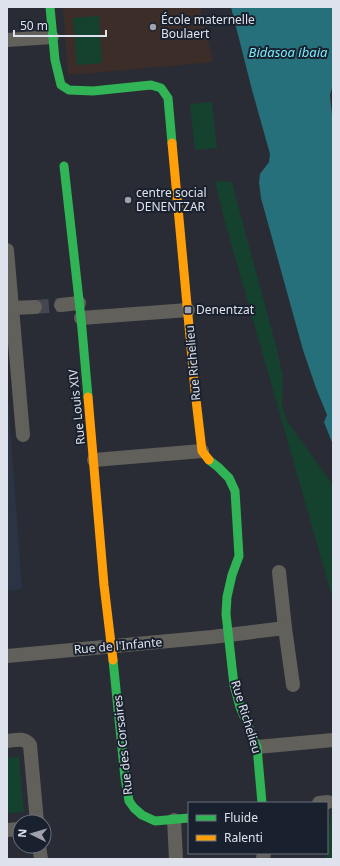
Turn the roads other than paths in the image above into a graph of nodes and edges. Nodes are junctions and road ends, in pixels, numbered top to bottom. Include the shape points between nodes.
1 (50, 7) edge
2 (52, 37) junction
3 (7, 40) edge
4 (64, 166) dead end
5 (7, 250) edge
6 (79, 303) junction
7 (61, 304) tunnel mouth
8 (34, 307) tunnel mouth
9 (12, 308) junction
10 (188, 310) junction
11 (81, 318) junction
12 (23, 435) dead end
13 (202, 451) junction
14 (94, 460) junction
15 (279, 572) dead end
16 (285, 628) junction
17 (228, 635) junction
18 (111, 646) junction
19 (7, 656) edge
20 (293, 685) dead end
21 (333, 740) edge
22 (7, 741) edge
23 (257, 747) junction
24 (262, 802) edge
25 (36, 814) edge
26 (188, 818) edge
27 (174, 820) junction
28 (176, 859) edge

1 - 2 street, Rue Richelieu
2 - 3 street
2 - 10 street, Rue Richelieu via 61,85 69,90 151,85 161,88 168,98
4 - 6 street, Rue Louis XIV
5 - 9 street
6 - 7 street
6 - 11 street, Rue Louis XIV
8 - 9 street
9 - 12 street
10 - 11 street
10 - 13 street, Rue Richelieu
11 - 14 street, Rue Louis XIV
13 - 14 street
13 - 17 street, Rue Richelieu via 229,478 235,491 240,553 227,597
14 - 18 street, Rue Louis XIV
15 - 16 street
16 - 17 street, Rue de l'Infante
16 - 20 street
17 - 18 street, Rue de l'Infante
17 - 23 street, Rue Richelieu via 234,685 240,707
18 - 19 street, Rue de l'Infante
18 - 27 street, Rue des Corsaires via 129,801 142,815 155,821
21 - 23 street
22 - 25 street via 22,739 30,745
23 - 24 street, Rue Richelieu
26 - 27 street, Rue des Corsaires
27 - 28 street

